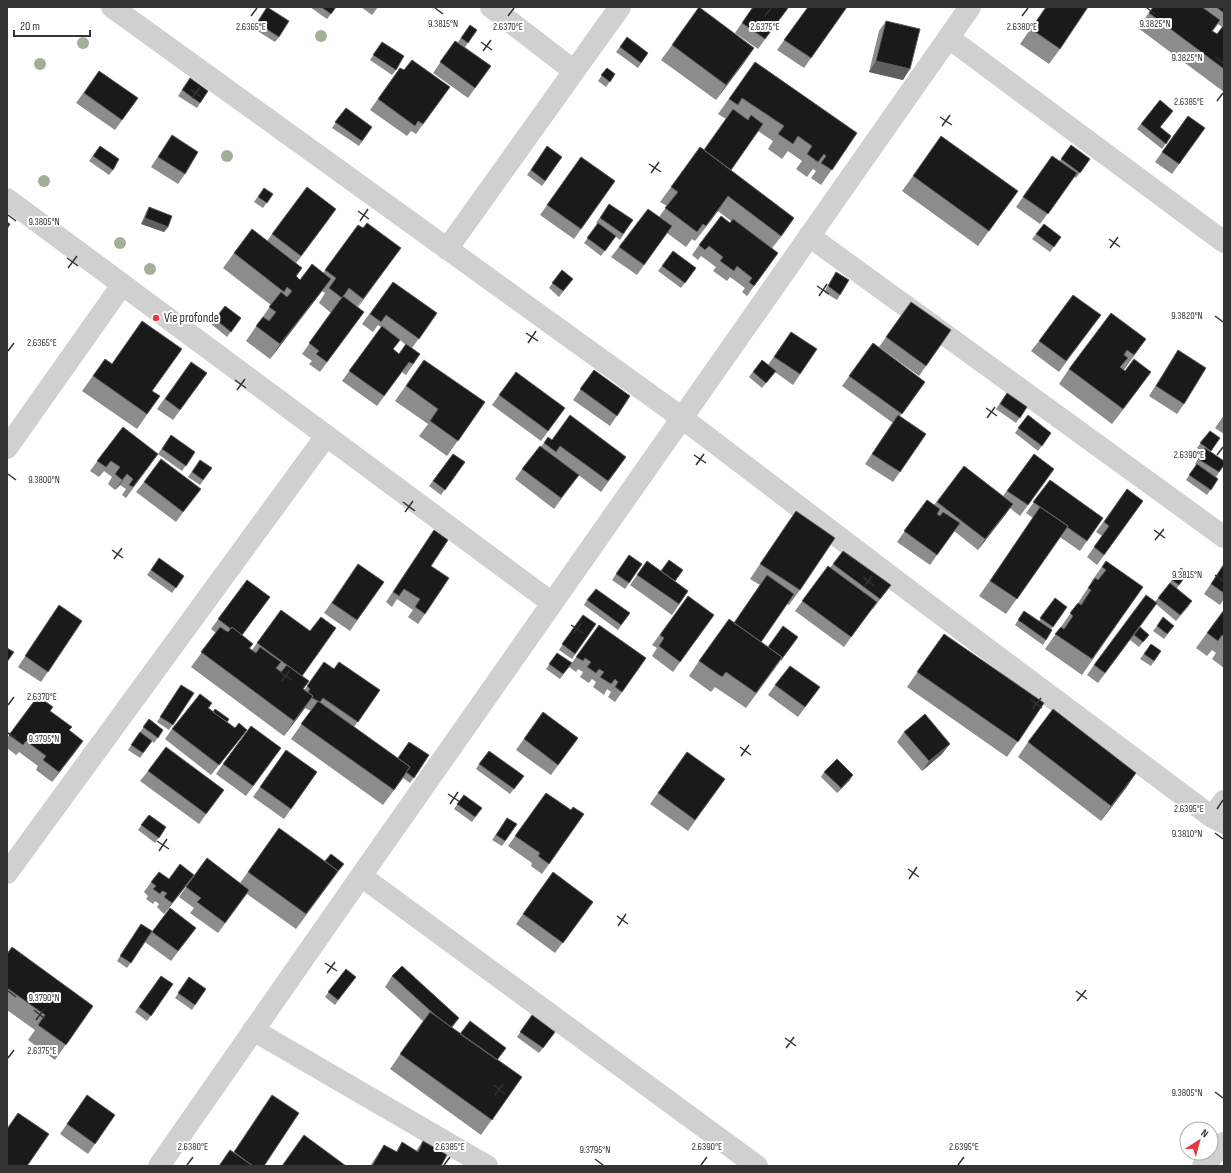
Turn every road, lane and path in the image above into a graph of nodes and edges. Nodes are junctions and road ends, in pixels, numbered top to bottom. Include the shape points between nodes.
1 (112, 7) edge
2 (491, 7) edge
3 (620, 7) edge
4 (970, 7) edge
5 (949, 38) junction
6 (574, 71) junction
7 (7, 200) edge
8 (809, 236) junction
9 (1224, 242) edge
10 (447, 249) junction
11 (122, 285) junction
12 (682, 418) junction
13 (326, 436) junction
14 (7, 448) edge
15 (1224, 537) edge
16 (552, 603) junction
17 (1220, 814) edge
18 (7, 873) edge
19 (361, 876) junction
20 (253, 1030) junction
21 (1224, 1143) edge
22 (159, 1166) edge
23 (487, 1166) edge
24 (757, 1166) edge
25 (1204, 1166) edge

1 - 10 street
2 - 6 street
3 - 6 street
4 - 5 street
5 - 8 street
5 - 9 street
6 - 10 street
7 - 11 street
8 - 12 street
8 - 15 street
10 - 12 street
11 - 13 street
11 - 14 street
12 - 16 street
12 - 17 street via 911,592
13 - 16 street
13 - 18 street
16 - 19 street
19 - 20 street
19 - 24 street
20 - 22 street
20 - 23 street
21 - 25 street

